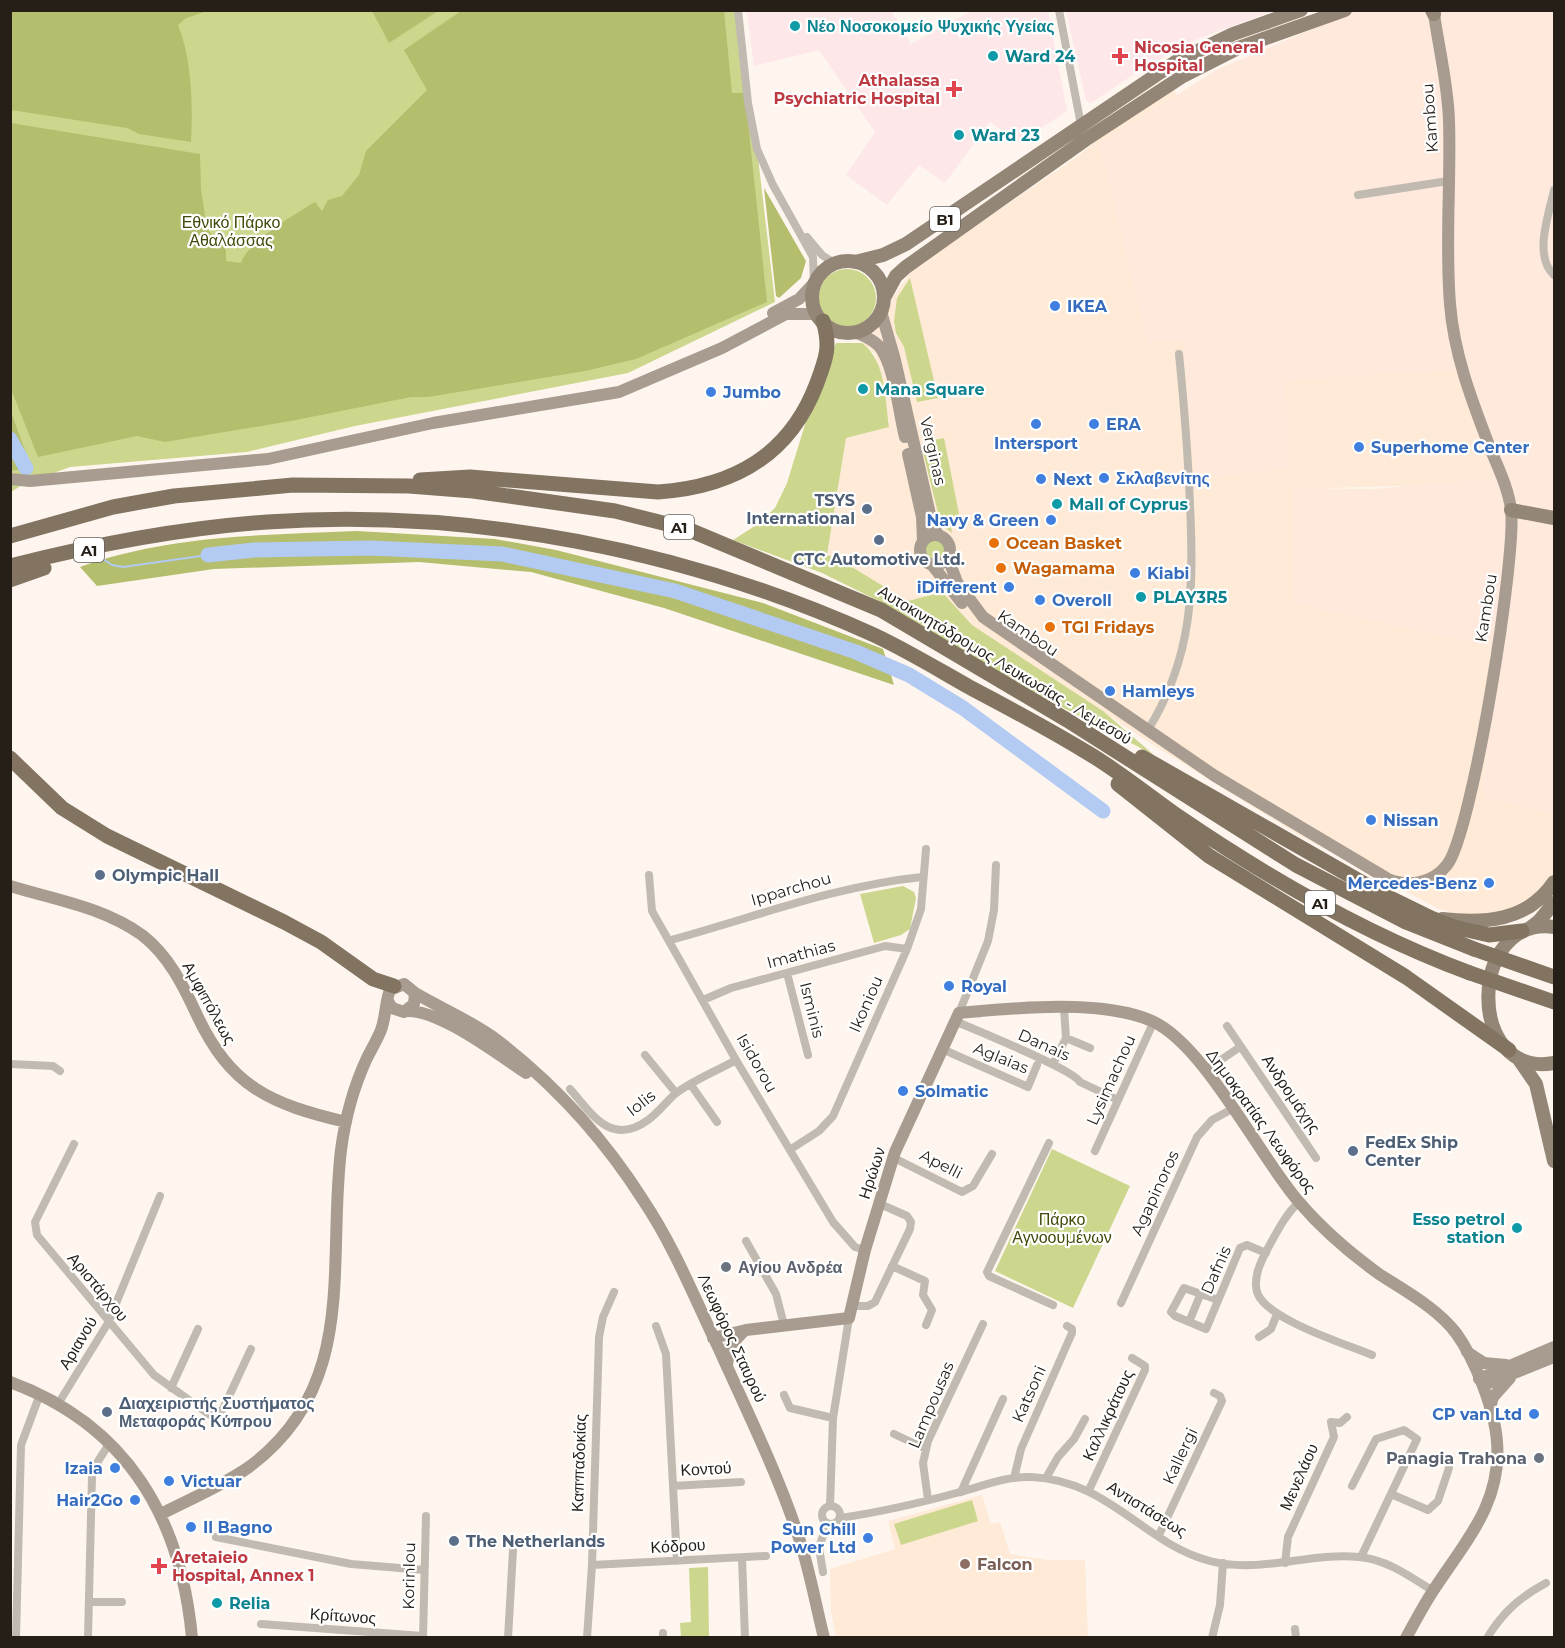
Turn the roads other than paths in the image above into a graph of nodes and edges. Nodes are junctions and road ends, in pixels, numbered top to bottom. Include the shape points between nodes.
1 (738, 10) edge
2 (1059, 10) edge
3 (1301, 10) edge
4 (1345, 10) edge
5 (1433, 12) edge
6 (1082, 125) junction
7 (1448, 181) junction
8 (1554, 190) edge
9 (1358, 195) dead end
10 (794, 220) junction
11 (855, 262) junction
12 (834, 263) junction
13 (1554, 275) edge
14 (814, 284) junction
15 (883, 301) junction
16 (820, 318) junction
17 (855, 332) junction
18 (1179, 354) dead end
19 (329, 445) junction
20 (10, 478) edge
21 (391, 485) junction
22 (1511, 510) junction
23 (1554, 518) edge
24 (168, 535) junction
25 (938, 535) junction
26 (10, 536) edge
27 (923, 541) junction
28 (948, 558) junction
29 (10, 566) edge
30 (933, 566) junction
31 (10, 580) edge
32 (1067, 720) junction
33 (1033, 722) junction
34 (1148, 730) junction
35 (10, 758) edge
36 (926, 849) dead end
37 (996, 865) dead end
38 (650, 876) dead end
39 (922, 877) junction
40 (1554, 882) edge
41 (10, 886) edge
42 (1554, 903) edge
43 (1431, 918) junction
44 (1554, 927) edge
45 (1525, 930) junction
46 (671, 940) junction
47 (908, 949) junction
48 (787, 973) junction
49 (1554, 977) edge
50 (394, 986) junction
51 (415, 993) junction
52 (704, 1000) junction
53 (388, 1001) junction
54 (1554, 1002) edge
55 (1064, 1009) junction
56 (406, 1011) junction
57 (957, 1017) junction
58 (1154, 1021) junction
59 (1227, 1026) dead end
60 (1066, 1038) junction
61 (377, 1041) junction
62 (1240, 1047) junction
63 (1090, 1048) dead end
64 (942, 1049) junction
65 (1513, 1053) junction
66 (645, 1055) dead end
67 (808, 1055) dead end
68 (736, 1059) junction
69 (1554, 1063) edge
70 (10, 1064) edge
71 (1053, 1064) junction
72 (1037, 1065) dead end
73 (1206, 1070) junction
74 (60, 1071) dead end
75 (692, 1085) junction
76 (548, 1086) junction
77 (570, 1089) dead end
78 (676, 1093) junction
79 (1118, 1100) junction
80 (1232, 1109) junction
81 (346, 1122) junction
82 (717, 1122) dead end
83 (1049, 1143) dead end
84 (74, 1144) dead end
85 (791, 1149) junction
86 (1095, 1151) dead end
87 (992, 1154) dead end
88 (894, 1158) junction
89 (1316, 1158) dead end
90 (1554, 1161) edge
91 (160, 1196) dead end
92 (1299, 1202) junction
93 (880, 1204) junction
94 (746, 1241) dead end
95 (865, 1250) junction
96 (1266, 1253) junction
97 (892, 1266) junction
98 (614, 1292) dead end
99 (1201, 1293) junction
100 (1218, 1300) junction
101 (1121, 1303) dead end
102 (1053, 1305) dead end
103 (701, 1312) junction
104 (850, 1312) junction
105 (1277, 1314) junction
106 (1189, 1322) junction
107 (108, 1323) junction
108 (983, 1324) dead end
109 (784, 1325) junction
110 (926, 1325) dead end
111 (656, 1326) dead end
112 (1067, 1326) dead end
113 (198, 1329) dead end
114 (742, 1331) junction
115 (1260, 1337) dead end
116 (713, 1338) junction
117 (1554, 1347) edge
118 (251, 1349) dead end
119 (1467, 1352) junction
120 (1372, 1355) dead end
121 (1554, 1357) edge
122 (1132, 1358) dead end
123 (727, 1367) junction
124 (1514, 1369) junction
125 (10, 1382) edge
126 (1480, 1382) junction
127 (171, 1388) junction
128 (1214, 1393) dead end
129 (40, 1394) junction
130 (784, 1395) dead end
131 (1003, 1399) dead end
132 (58, 1404) junction
133 (1490, 1408) junction
134 (1347, 1417) dead end
135 (833, 1418) junction
136 (1085, 1419) dead end
137 (894, 1434) dead end
138 (109, 1444) junction
139 (926, 1449) junction
140 (1449, 1468) dead end
141 (1014, 1478) junction
142 (1046, 1478) junction
143 (741, 1482) dead end
144 (673, 1486) junction
145 (1352, 1486) dead end
146 (1089, 1490) junction
147 (962, 1492) junction
148 (1391, 1494) junction
149 (928, 1500) junction
150 (830, 1506) junction
151 (161, 1514) junction
152 (426, 1516) dead end
153 (840, 1518) junction
154 (827, 1523) junction
155 (1159, 1535) junction
156 (216, 1537) dead end
157 (513, 1550) dead end
158 (766, 1556) dead end
159 (1361, 1557) junction
160 (742, 1558) junction
161 (677, 1561) junction
162 (1223, 1563) junction
163 (1285, 1563) junction
164 (592, 1565) junction
165 (424, 1570) junction
166 (823, 1572) dead end
167 (1546, 1583) dead end
168 (1433, 1591) junction
169 (89, 1602) junction
170 (122, 1602) dead end
171 (261, 1624) dead end
172 (353, 1635) edge
173 (423, 1637) edge
174 (16, 1638) edge
175 (88, 1638) edge
176 (192, 1638) edge
177 (508, 1638) edge
178 (587, 1638) edge
179 (745, 1638) edge
180 (824, 1638) edge
181 (1212, 1638) edge
182 (1406, 1638) edge
183 (1487, 1638) edge

1 - 10 street via 757,149
2 - 6 street
3 - 6 main road, B1 via 1204,46 1155,74
4 - 15 main road, B1 via 1238,48 1183,76 912,263 896,276
5 - 7 main road, Kambou via 1449,118
6 - 11 main road, B1 via 906,244
7 - 9 street
7 - 22 main road, Kambou via 1453,332 1462,374
8 - 13 street via 1545,229 1546,261
10 - 12 street via 822,255
10 - 14 street via 814,260
11 - 12 main road, B1
11 - 15 main road via 876,275
12 - 14 main road via 820,273
14 - 16 main road via 812,294
14 - 19 main road via 799,299 779,310 636,378 606,387 438,416
15 - 17 main road, B1 via 873,322
15 - 25 main road, Verginas via 885,326
16 - 17 main road via 844,333
16 - 19 main road via 786,314 722,348 619,392
16 - 21 highway via 829,339 804,414 773,452 732,475 689,489 658,492 460,477
17 - 27 main road, Verginas via 869,337 887,362 922,517
18 - 34 street via 1193,577 1188,630 1176,675
19 - 20 main road via 291,455 220,464 30,481
21 - 26 highway, Αυτοκινητόδρομος Λευκωσίας - Λεμεσού / A1 via 270,486 174,496 103,510
21 - 32 highway, Αυτοκινητόδρομος Λευκωσίας - Λεμεσού / A1 via 473,490 615,511 687,529 881,610
22 - 23 main road
22 - 34 main road, Kambou via 1507,589 1473,779 1456,847 1447,865 1434,876 1412,883 1388,879 1215,776
24 - 29 highway, A1
24 - 31 highway
24 - 33 highway, A1 via 264,522 416,521 602,547 742,584 829,616 923,660
25 - 27 main road
25 - 28 main road via 950,545
27 - 30 main road via 922,559
28 - 30 main road
28 - 34 main road, Kambou via 957,582 983,617
30 - 34 main road, Kambou via 969,612 987,626 1134,725
32 - 43 highway via 1130,750
32 - 49 highway, Αυτοκινητόδρομος Λευκωσίας - Λεμεσού / A1, bridge via 1296,865 1406,922
33 - 54 highway, A1, bridge via 1098,759 1178,816 1295,889 1380,936
33 - 65 highway via 1209,856 1396,971
35 - 50 highway via 62,808 107,836 284,922 321,942 373,979
36 - 39 street, Ikoniou
37 - 57 street, Ηρώων via 988,941
38 - 46 street, Isidorou via 652,911
39 - 46 street, Ipparchou via 800,900
39 - 47 street, Ikoniou via 921,909
40 - 43 main road via 1527,909 1503,918
41 - 81 main road, Αμφιπόλεως via 90,908 143,936 175,973 217,1054 235,1074 290,1108
42 - 45 main road
43 - 45 highway via 1489,935
44 - 45 main road
45 - 65 main road via 1502,951 1489,983 1490,1018 1495,1035
46 - 52 street, Isidorou
47 - 48 street, Imathias via 885,946
47 - 85 street, Ikoniou via 833,1116 819,1131
48 - 52 street, Imathias via 731,988
48 - 67 street, Isminis
50 - 51 main road via 408,986
50 - 53 main road
51 - 56 main road via 414,1004
51 - 76 main road, Λεωφόρος Σταυρού via 496,1039
52 - 68 street, Isidorou
53 - 56 main road via 396,1011
53 - 61 main road
55 - 57 main road, Δημοκρατίας Λεωφόρος via 1016,1008
55 - 58 main road, Δημοκρατίας Λεωφόρος via 1124,1011
55 - 60 street
56 - 61 main road
56 - 76 main road, Λεωφόρος Σταυρού via 425,1012 441,1019
57 - 64 main road, Ηρώων
57 - 71 street, Danais
58 - 73 main road, Δημοκρατίας Λεωφόρος via 1172,1033
58 - 79 street, Lysimachou
59 - 62 street, Ανδρομάχης
60 - 63 street
60 - 71 street
61 - 81 main road via 355,1090
62 - 73 street, Ανδρομάχης
62 - 89 street, Ανδρομάχης
64 - 72 street, Aglaias via 1028,1087
64 - 88 main road, Ηρώων
65 - 69 main road via 1533,1063
65 - 90 main road via 1536,1084
66 - 78 street
68 - 75 street, Iolis
68 - 85 street, Isidorou
70 - 74 street via 53,1066
71 - 79 street, Danais
73 - 80 main road, Δημοκρατίας Λεωφόρος
75 - 78 street, Iolis
75 - 82 street
76 - 103 main road, Λεωφόρος Σταυρού via 611,1153 644,1201
77 - 78 street, Iolis via 598,1121 621,1131 649,1120
79 - 86 street, Lysimachou
80 - 92 main road, Δημοκρατίας Λεωφόρος
80 - 101 street, Agapinoros via 1206,1125 1197,1137
81 - 151 main road via 337,1199 332,1325 327,1353 312,1392 291,1426 262,1457
83 - 102 street via 987,1272
84 - 107 street, Αριστάρχου via 35,1222 37,1235
85 - 95 street, Isidorou via 842,1235
87 - 88 street, Apelli via 973,1186 962,1192
88 - 93 main road, Ηρώων
91 - 107 street, Αριανού
92 - 96 street via 1288,1213
92 - 119 main road, Δημοκρατίας Λεωφόρος via 1355,1256 1448,1323
93 - 95 main road, Ηρώων
93 - 97 street via 907,1216 911,1222
94 - 109 street via 776,1294
95 - 104 main road, Ηρώων
96 - 100 street, Dafnis via 1247,1245 1240,1248
96 - 105 street via 1256,1289 1265,1306
97 - 104 street via 875,1302
97 - 110 street via 925,1281 923,1295 932,1310
98 - 164 street, Καππαδοκίας via 599,1337
99 - 100 street
99 - 106 street
99 - 106 street via 1184,1288 1171,1312
100 - 106 street, Dafnis via 1206,1329
103 - 114 main road via 714,1323
103 - 116 main road, Λεωφόρος Σταυρού
104 - 109 main road
104 - 135 street, Ηρώων
105 - 115 street via 1270,1329
105 - 120 street
107 - 127 street, Αριστάρχου via 154,1375
107 - 132 street, Αριανού
108 - 139 street, Lampousas
109 - 114 main road
111 - 144 street via 666,1354
112 - 141 street, Katsoni via 1072,1333 1021,1449
113 - 127 street
114 - 116 main road
114 - 123 main road via 729,1347
116 - 123 main road, Λεωφόρος Σταυρού
117 - 124 main road
118 - 127 street, Αριστάρχου via 223,1409 216,1414 210,1415
119 - 124 main road via 1484,1363
119 - 126 main road, Δημοκρατίας Λεωφόρος
121 - 124 main road
122 - 146 street, Καλλικράτους via 1145,1370
123 - 180 main road, Λεωφόρος Σταυρού via 797,1533
124 - 126 main road
124 - 133 main road
125 - 129 main road
126 - 133 main road, Δημοκρατίας Λεωφόρος
128 - 155 street, Kallergi via 1222,1401
129 - 132 main road
129 - 174 street via 21,1445
130 - 135 street via 790,1408
131 - 147 street
132 - 138 main road
133 - 168 main road, Δημοκρατίας Λεωφόρος via 1498,1454 1489,1501 1477,1528
134 - 163 street, Μενελάου via 1340,1423 1331,1422 1334,1437 1288,1537
135 - 150 street, Ηρώων
136 - 142 street
137 - 139 street
138 - 151 main road via 129,1465
138 - 169 street via 92,1476
139 - 149 street, Lampousas via 923,1463
140 - 148 street via 1438,1501 1428,1510
141 - 142 street, Αντιστάσεως
141 - 147 street, Αντιστάσεως
142 - 146 street, Αντιστάσεως
143 - 144 street, Κοντού
144 - 161 street
145 - 148 street via 1376,1439 1404,1430 1417,1439
146 - 155 street, Αντιστάσεως
147 - 149 street, Αντιστάσεως
148 - 159 street
149 - 153 street, Αντιστάσεως
150 - 153 street via 838,1509
150 - 154 street via 822,1513
151 - 176 main road via 185,1582
152 - 165 street, Korinlou
153 - 154 street via 833,1524
154 - 166 street via 819,1548
155 - 162 street, Αντιστάσεως via 1200,1558
156 - 165 street via 342,1563
157 - 177 street
158 - 160 street, Κόδρου
159 - 163 street, Αντιστάσεως
159 - 168 street, Αντιστάσεως via 1406,1573
160 - 161 street, Κόδρου
160 - 179 street
161 - 164 street, Κόδρου
162 - 163 street, Αντιστάσεως
162 - 181 street via 1220,1605
164 - 178 street, Καππαδοκίας
165 - 173 street, Korinlou
167 - 183 street via 1515,1602
168 - 182 main road, Δημοκρατίας Λεωφόρος
169 - 170 street
169 - 175 street
171 - 172 street, Κρίτωνος
172 - 173 street, Κρίτωνος

